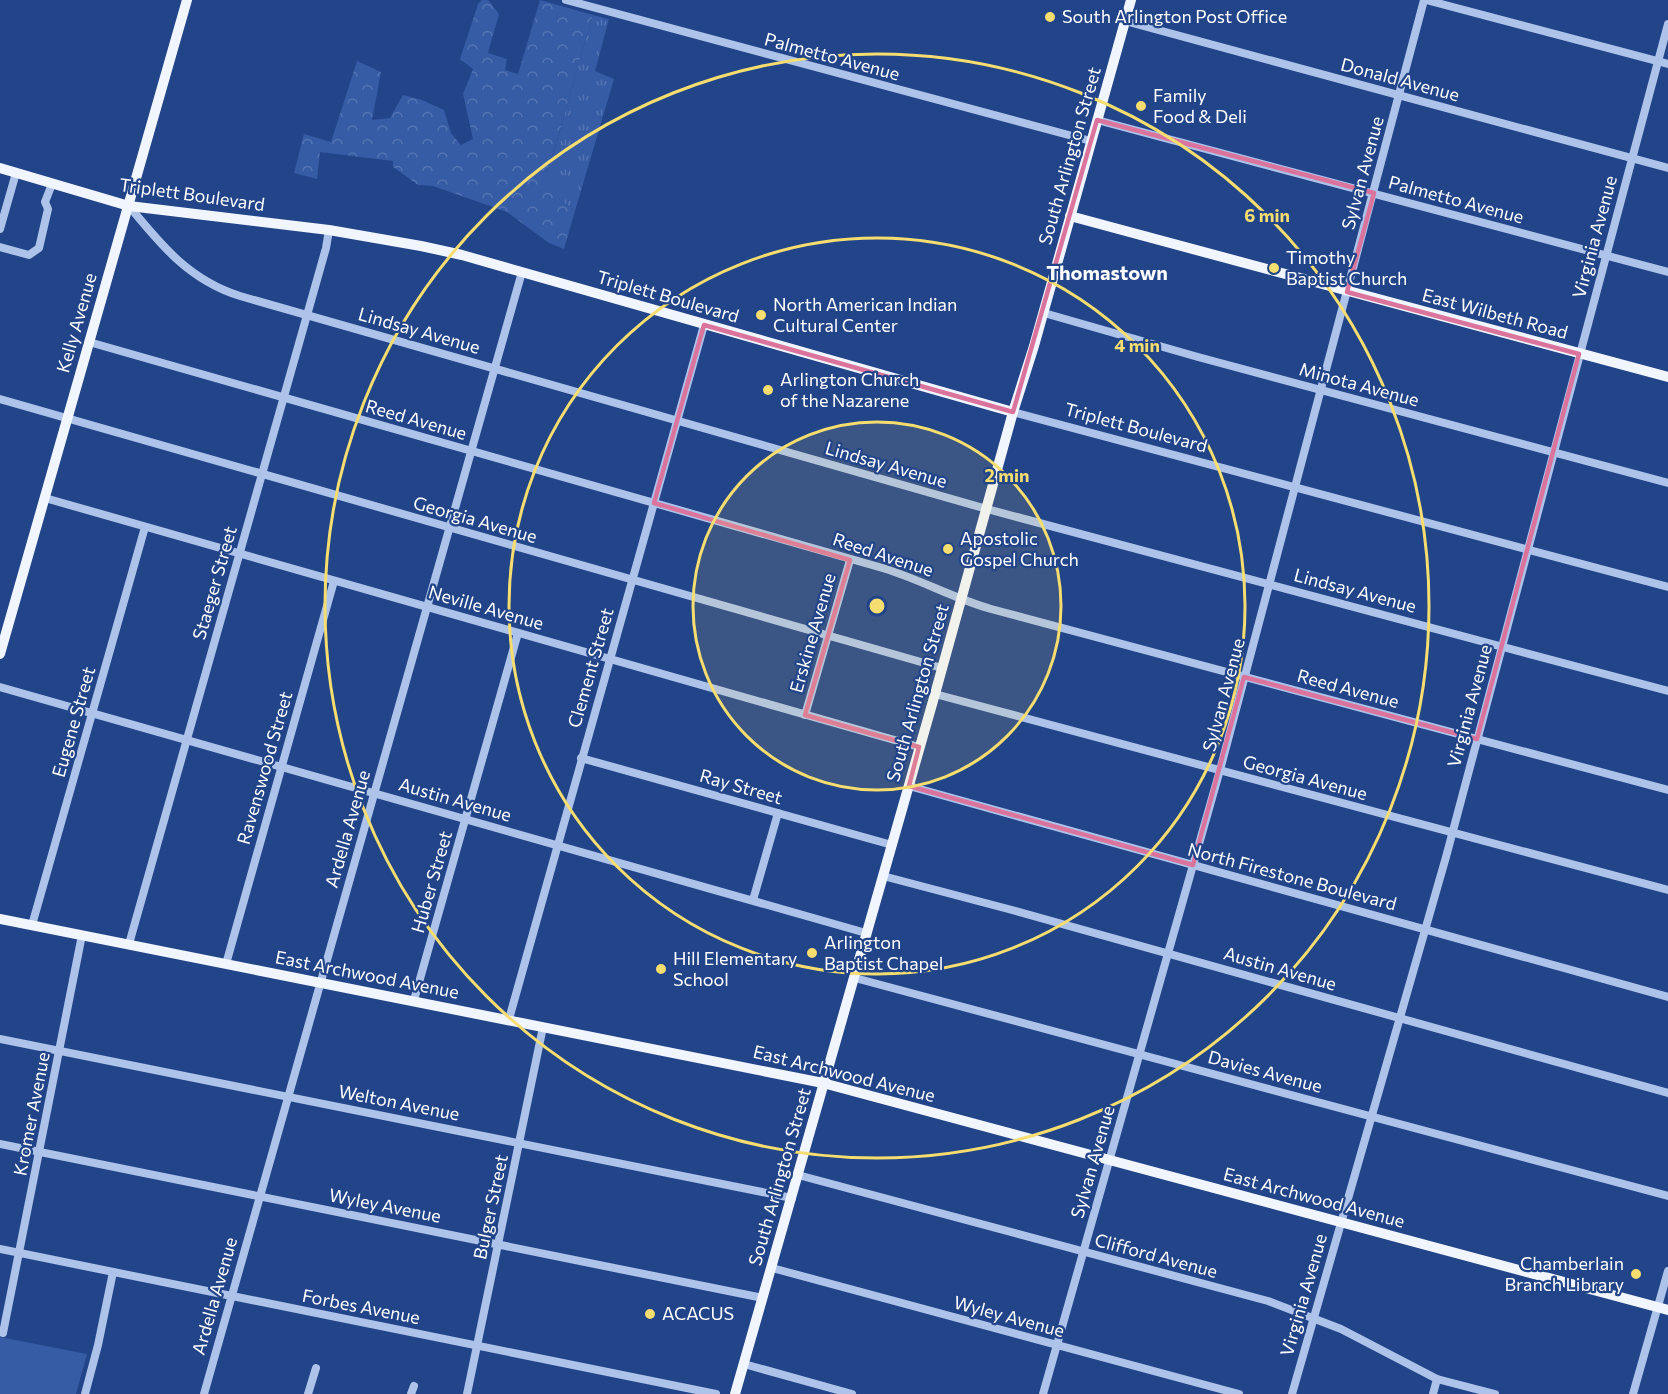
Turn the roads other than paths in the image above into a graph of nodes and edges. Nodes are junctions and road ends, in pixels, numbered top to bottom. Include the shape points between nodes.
1 (187, 0) edge
2 (566, 0) edge
3 (1131, 0) edge
4 (1425, 0) edge
5 (1125, 21) junction
6 (1668, 24) edge
7 (1659, 62) junction
8 (1668, 64) edge
9 (1399, 95) junction
10 (1097, 120) junction
11 (1091, 141) junction
12 (1632, 158) junction
13 (0, 168) edge
14 (1668, 168) edge
15 (16, 173) junction
16 (52, 184) junction
17 (1374, 193) junction
18 (129, 206) junction
19 (1070, 216) junction
20 (0, 228) edge
21 (329, 230) junction
22 (0, 247) edge
23 (1606, 255) junction
24 (522, 272) junction
25 (1668, 272) edge
26 (1347, 292) junction
27 (1044, 313) junction
28 (307, 315) junction
29 (704, 326) junction
30 (89, 342) junction
31 (1579, 354) junction
32 (494, 369) junction
33 (1668, 377) edge
34 (1320, 391) junction
35 (283, 398) junction
36 (0, 399) edge
37 (1013, 412) junction
38 (67, 420) junction
39 (677, 420) junction
40 (471, 451) junction
41 (1553, 453) junction
42 (261, 475) junction
43 (1668, 483) edge
44 (1295, 488) junction
45 (45, 498) junction
46 (654, 503) junction
47 (987, 508) junction
48 (145, 527) junction
49 (448, 528) junction
50 (1527, 550) junction
51 (239, 554) junction
52 (850, 560) junction
53 (334, 580) junction
54 (632, 580) junction
55 (1269, 584) junction
56 (1668, 587) edge
57 (960, 600) junction
58 (427, 607) junction
59 (518, 633) junction
60 (828, 636) junction
61 (1501, 646) junction
62 (0, 654) edge
63 (609, 659) junction
64 (942, 668) junction
65 (1244, 677) junction
66 (0, 687) edge
67 (1668, 691) edge
68 (935, 694) junction
69 (92, 713) junction
70 (805, 715) junction
71 (1477, 739) junction
72 (186, 740) junction
73 (919, 747) junction
74 (581, 758) junction
75 (281, 766) junction
76 (1220, 770) junction
77 (909, 786) junction
78 (1668, 790) edge
79 (374, 793) junction
80 (778, 813) junction
81 (465, 819) junction
82 (1452, 832) junction
83 (892, 844) junction
84 (557, 845) junction
85 (1193, 865) junction
86 (883, 876) junction
87 (1668, 890) edge
88 (753, 900) junction
89 (0, 919) edge
90 (32, 926) junction
91 (1425, 930) junction
92 (866, 933) junction
93 (82, 935) junction
94 (129, 944) junction
95 (1168, 953) junction
96 (226, 964) junction
97 (855, 978) junction
98 (320, 982) junction
99 (1668, 997) edge
100 (414, 1000) junction
101 (509, 1019) junction
102 (1400, 1019) junction
103 (543, 1027) junction
104 (0, 1039) edge
105 (59, 1050) junction
106 (1139, 1054) junction
107 (823, 1083) junction
108 (1668, 1093) edge
109 (288, 1096) junction
110 (1371, 1117) junction
111 (520, 1143) junction
112 (0, 1144) edge
113 (39, 1152) junction
114 (1109, 1160) junction
115 (798, 1174) junction
116 (260, 1196) junction
117 (1668, 1196) edge
118 (792, 1198) junction
119 (1341, 1223) junction
120 (498, 1244) junction
121 (0, 1250) edge
122 (1083, 1252) junction
123 (19, 1253) junction
124 (772, 1268) junction
125 (1668, 1271) edge
126 (113, 1272) junction
127 (231, 1296) junction
128 (763, 1298) junction
129 (1663, 1309) edge
130 (1314, 1317) junction
131 (3, 1333) dead end
132 (1056, 1345) junction
133 (477, 1346) junction
134 (744, 1364) junction
135 (316, 1368) dead end
136 (1437, 1379) junction
137 (85, 1394) edge
138 (204, 1394) edge
139 (308, 1394) edge
140 (467, 1394) edge
141 (716, 1394) edge
142 (735, 1394) edge
143 (852, 1394) edge
144 (1042, 1394) edge
145 (1239, 1394) edge
146 (1292, 1394) edge
147 (1433, 1394) edge
148 (1495, 1394) edge
149 (1632, 1394) edge

1 - 18 main road, Kelly Avenue
2 - 11 street, Palmetto Avenue
3 - 5 main road, South Arlington Street
4 - 7 street
4 - 9 street, Sylvan Avenue
5 - 9 street, Donald Avenue
5 - 10 main road, South Arlington Street
6 - 7 street, Virginia Avenue
7 - 8 street
7 - 12 street, Virginia Avenue
9 - 12 street, Donald Avenue
9 - 17 street, Sylvan Avenue
10 - 11 main road, South Arlington Street
10 - 17 street, Palmetto Avenue
11 - 19 main road, South Arlington Street
12 - 14 street, Donald Avenue
12 - 23 street, Virginia Avenue
13 - 15 main road, Triplett Boulevard
15 - 16 main road, Triplett Boulevard
15 - 20 street
16 - 18 main road, Triplett Boulevard
16 - 22 street via 45,202 48,209 39,248 29,255
17 - 23 street, Palmetto Avenue
17 - 26 street, Sylvan Avenue
18 - 21 main road, Triplett Boulevard
18 - 28 street, Lindsay Avenue via 176,259 206,282
18 - 30 main road, Kelly Avenue
19 - 26 main road, East Wilbeth Road
19 - 27 main road, South Arlington Street
21 - 24 main road, Triplett Boulevard via 421,246
21 - 28 street, Staeger Street
23 - 25 street, Palmetto Avenue
23 - 31 street, Virginia Avenue
24 - 29 main road, Triplett Boulevard
24 - 32 street, Ardella Avenue
26 - 31 main road, East Wilbeth Road
26 - 34 street, Sylvan Avenue
27 - 34 street, Minota Avenue
27 - 37 main road, South Arlington Street
28 - 32 street, Lindsay Avenue
28 - 35 street, Staeger Street
29 - 37 main road, Triplett Boulevard
29 - 39 street, Clement Street
30 - 35 street, Reed Avenue
30 - 38 main road, Kelly Avenue
31 - 33 main road, East Wilbeth Road
31 - 41 street, Virginia Avenue
32 - 39 street, Lindsay Avenue
32 - 40 street, Ardella Avenue
34 - 41 street, Minota Avenue
34 - 44 street, Sylvan Avenue
35 - 40 street, Reed Avenue
35 - 42 street, Staeger Street
36 - 38 street, Georgia Avenue
37 - 44 street, Triplett Boulevard
37 - 47 main road, South Arlington Street
38 - 42 street, Georgia Avenue
38 - 45 main road, Kelly Avenue
39 - 46 street, Clement Street
39 - 47 street, Lindsay Avenue
40 - 46 street, Reed Avenue
40 - 49 street, Ardella Avenue
41 - 43 street, Minota Avenue
41 - 50 street, Virginia Avenue
42 - 49 street, Georgia Avenue
42 - 51 street, Staeger Street
44 - 50 street, Triplett Boulevard
44 - 55 street, Sylvan Avenue
45 - 48 street, Neville Avenue
45 - 62 main road, Kelly Avenue
46 - 52 street, Reed Avenue
46 - 54 street, Clement Street
47 - 55 street, Lindsay Avenue
47 - 57 main road, South Arlington Street
48 - 51 street, Neville Avenue
48 - 69 street, Eugene Street
49 - 54 street, Georgia Avenue
49 - 58 street, Ardella Avenue
50 - 56 street, Triplett Boulevard
50 - 61 street, Virginia Avenue
51 - 53 street, Neville Avenue
51 - 72 street, Staeger Street
52 - 57 street, Reed Avenue via 908,575
52 - 60 street, Erskine Avenue
53 - 58 street, Neville Avenue
53 - 75 street, Ravenswood Street
54 - 60 street, Georgia Avenue
54 - 63 street, Clement Street
55 - 61 street, Lindsay Avenue
55 - 65 street, Sylvan Avenue
57 - 64 main road, South Arlington Street
57 - 65 street, Reed Avenue
58 - 59 street, Neville Avenue
58 - 79 street, Ardella Avenue
59 - 63 street, Neville Avenue
59 - 81 street, Huber Street
60 - 64 street, Georgia Avenue
60 - 70 street, Erskine Avenue
61 - 67 street, Lindsay Avenue
61 - 71 street, Virginia Avenue
63 - 70 street, Neville Avenue
63 - 74 street, Clement Street
64 - 68 main road, South Arlington Street
65 - 71 street, Reed Avenue
65 - 76 street, Sylvan Avenue
66 - 69 street, Austin Avenue
68 - 73 main road, South Arlington Street
68 - 76 street, Georgia Avenue
69 - 72 street, Austin Avenue
69 - 90 street, Eugene Street
70 - 73 street, Neville Avenue
71 - 78 street, Reed Avenue
71 - 82 street, Virginia Avenue
72 - 75 street, Austin Avenue
72 - 94 street, Staeger Street
73 - 77 main road, South Arlington Street
74 - 80 street, Ray Street
74 - 84 street, Clement Street
75 - 79 street, Austin Avenue
75 - 96 street, Ravenswood Street
76 - 82 street, Georgia Avenue
76 - 85 street, Sylvan Avenue
77 - 83 main road, South Arlington Street
77 - 85 street, North Firestone Boulevard
79 - 81 street, Austin Avenue
79 - 98 street, Ardella Avenue
80 - 83 street, Ray Street
80 - 88 street
81 - 84 street, Austin Avenue
81 - 100 street, Huber Street
82 - 87 street, Georgia Avenue
82 - 91 street, Virginia Avenue
83 - 86 main road, South Arlington Street
84 - 88 street, Austin Avenue
84 - 101 street, Clement Street
85 - 91 street, North Firestone Boulevard
85 - 95 street, Sylvan Avenue
86 - 92 main road, South Arlington Street
86 - 95 street, Austin Avenue
88 - 92 street, Austin Avenue
89 - 90 main road, East Archwood Avenue
90 - 93 main road, East Archwood Avenue
91 - 99 street, North Firestone Boulevard
91 - 102 street, Virginia Avenue
92 - 97 main road, South Arlington Street
93 - 94 main road, East Archwood Avenue
93 - 105 street, Kromer Avenue
94 - 96 main road, East Archwood Avenue
95 - 102 street, Austin Avenue
95 - 106 street, Sylvan Avenue
96 - 98 main road, East Archwood Avenue
97 - 106 street, Davies Avenue
97 - 107 main road, South Arlington Street
98 - 100 main road, East Archwood Avenue
98 - 109 street, Ardella Avenue
100 - 101 main road, East Archwood Avenue
101 - 103 main road, East Archwood Avenue
102 - 108 street, Austin Avenue
102 - 110 street, Virginia Avenue
103 - 107 main road, East Archwood Avenue
103 - 111 street, Bulger Street
104 - 105 street, Welton Avenue
105 - 109 street, Welton Avenue
105 - 113 street, Kromer Avenue
106 - 110 street, Davies Avenue
106 - 114 street, Sylvan Avenue
107 - 114 main road, East Archwood Avenue
107 - 115 main road, South Arlington Street
109 - 111 street, Welton Avenue
109 - 116 street, Ardella Avenue
110 - 117 street, Davies Avenue
110 - 119 street, Virginia Avenue
111 - 118 street, Welton Avenue
111 - 120 street, Bulger Street
112 - 113 street, Wyley Avenue
113 - 116 street, Wyley Avenue
113 - 123 street, Kromer Avenue
114 - 119 main road, East Archwood Avenue
114 - 122 street, Sylvan Avenue
115 - 118 main road, South Arlington Street
115 - 122 street, Clifford Avenue
116 - 120 street, Wyley Avenue
116 - 127 street, Ardella Avenue
118 - 124 main road, South Arlington Street
119 - 129 main road, East Archwood Avenue
119 - 130 street, Virginia Avenue
120 - 128 street, Wyley Avenue
120 - 133 street, Bulger Street
121 - 123 street, Forbes Avenue
122 - 130 street, Clifford Avenue
122 - 132 street, Sylvan Avenue
123 - 126 street, Forbes Avenue
123 - 131 street, Kromer Avenue
124 - 128 main road, South Arlington Street
124 - 132 street, Wyley Avenue
125 - 129 street
126 - 127 street, Forbes Avenue
126 - 137 street
127 - 133 street, Forbes Avenue
127 - 138 street, Ardella Avenue
128 - 134 main road, South Arlington Street
129 - 149 street
130 - 136 street, Clifford Avenue
130 - 146 street, Virginia Avenue
132 - 144 street, Sylvan Avenue
132 - 145 street, Wyley Avenue
133 - 140 street, Bulger Street
133 - 141 street, Forbes Avenue
134 - 142 main road, South Arlington Street
134 - 143 street
135 - 139 street
136 - 147 street
136 - 148 street, Clifford Avenue

